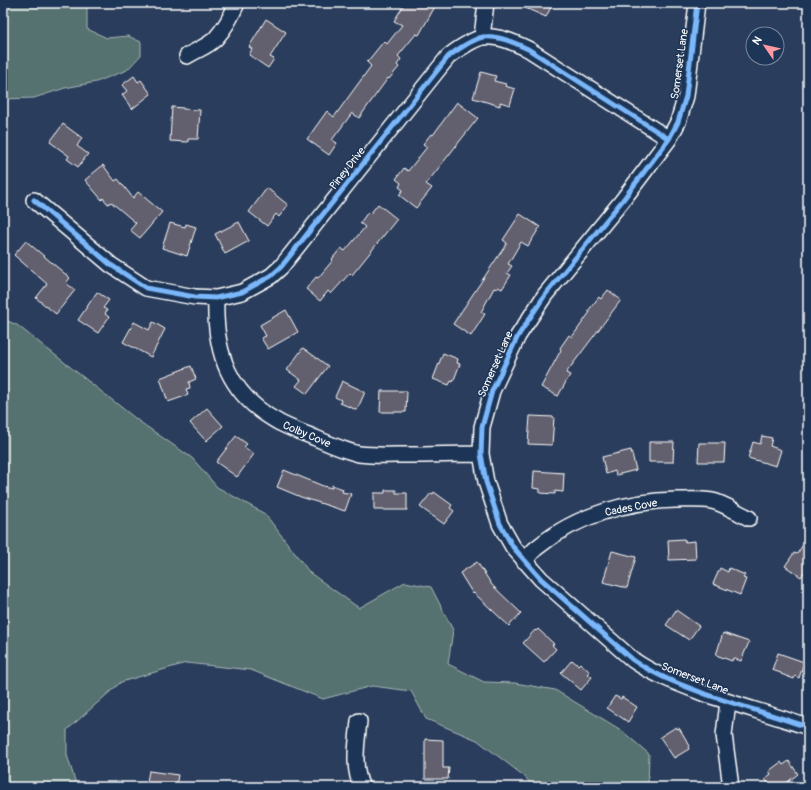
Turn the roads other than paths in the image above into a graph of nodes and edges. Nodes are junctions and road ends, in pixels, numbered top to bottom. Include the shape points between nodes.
1 (237, 3) edge
2 (486, 3) edge
3 (697, 3) edge
4 (482, 37) junction
5 (187, 56) dead end
6 (669, 139) junction
7 (34, 200) dead end
8 (216, 298) junction
9 (481, 454) junction
10 (748, 518) dead end
11 (524, 561) junction
12 (728, 702) junction
13 (359, 721) dead end
14 (808, 726) edge
15 (362, 787) edge
16 (731, 787) edge

1 - 5 street via 216,38
2 - 4 street
3 - 6 street, Somerset Lane via 686,96 678,122
4 - 6 street via 499,38 528,49
4 - 8 street, Piney Drive via 448,57 281,267 271,276 242,292
6 - 9 street, Somerset Lane via 545,295 518,336 492,391 482,427
7 - 8 street, Piney Drive via 111,265 146,288
8 - 9 street, Colby Cove via 218,339 226,366 244,395 276,421 344,450 360,454
9 - 11 street, Somerset Lane via 486,482 500,524
10 - 11 street, Cades Cove via 714,501 666,500 626,506 591,516 556,534 538,546
11 - 12 street, Somerset Lane via 541,580 642,666 674,682
12 - 14 street, Somerset Lane
12 - 16 street via 724,735
13 - 15 street via 356,759

